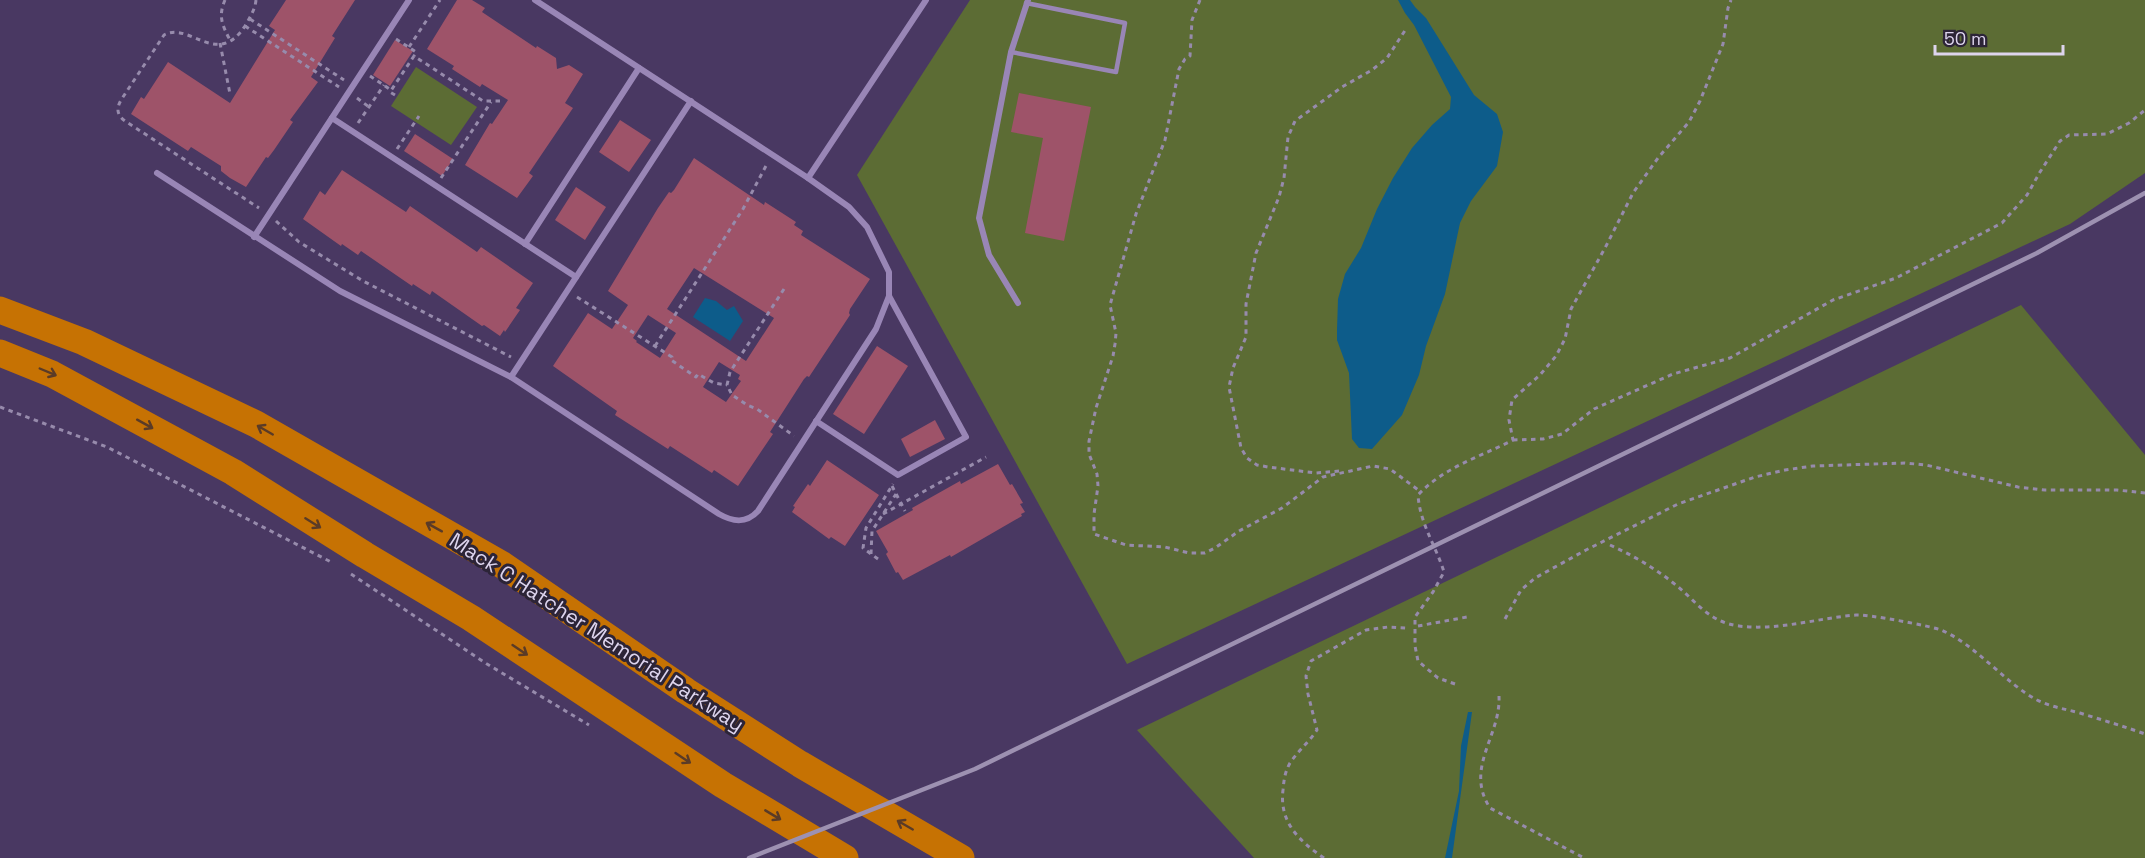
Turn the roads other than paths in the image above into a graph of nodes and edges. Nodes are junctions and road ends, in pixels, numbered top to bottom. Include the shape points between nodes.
1 (409, 0) edge
2 (535, 0) edge
3 (926, 0) edge
4 (1027, 1) edge
5 (1011, 52) junction
6 (639, 68) junction
7 (691, 101) junction
8 (332, 118) junction
9 (157, 173) dead end
10 (808, 178) junction
11 (254, 237) junction
12 (525, 244) junction
13 (576, 277) junction
14 (890, 297) junction
15 (1018, 303) dead end
16 (0, 310) edge
17 (0, 353) edge
18 (511, 377) junction
19 (816, 421) junction
20 (959, 856) edge
21 (845, 858) edge

1 - 8 street
2 - 6 street
3 - 10 street
4 - 5 street
4 - 5 lane via 1125,23 1116,72
5 - 15 street via 979,218 989,255
6 - 7 street
6 - 12 street
7 - 10 street
7 - 13 street
8 - 11 street
8 - 12 street
9 - 11 street
10 - 14 street via 849,207 867,226 890,272
11 - 18 street via 358,301
12 - 13 street
13 - 18 street
14 - 19 street via 876,329
14 - 19 street via 966,437 898,475
20 -> 16 highway, Mack C Hatcher Memorial Parkway via 800,764 501,564 256,424 84,342
17 -> 21 highway via 52,374 233,472 471,618 723,785
18 - 19 street via 735,521 749,519 758,511

